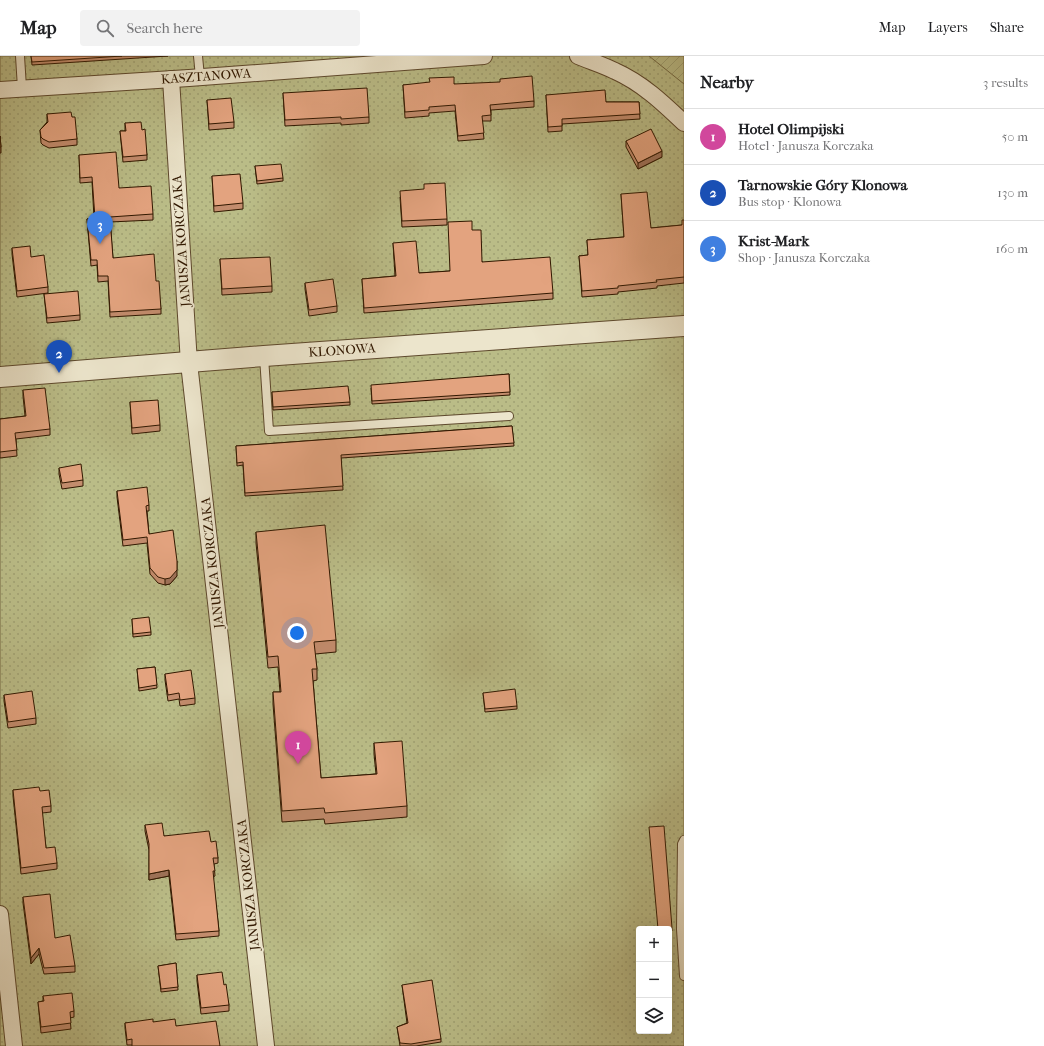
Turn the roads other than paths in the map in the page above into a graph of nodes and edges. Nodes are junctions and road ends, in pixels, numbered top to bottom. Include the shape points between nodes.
1 (20, 56) edge
2 (198, 56) edge
3 (484, 56) edge
4 (578, 56) edge
5 (388, 60) edge
6 (200, 77) junction
7 (171, 79) junction
8 (22, 88) junction
9 (0, 90) edge
10 (684, 123) edge
11 (684, 326) edge
12 (264, 356) junction
13 (189, 363) junction
14 (0, 377) edge
15 (508, 416) dead end
16 (684, 840) edge
17 (0, 914) edge
18 (684, 976) edge
19 (14, 1046) edge
20 (266, 1046) edge

1 - 8 lane
2 - 6 lane
3 - 5 street, KASZTANOWA
4 - 10 street via 616,71 641,85
5 - 6 street, KASZTANOWA
6 - 7 street, KASZTANOWA
7 - 8 street, KASZTANOWA
7 - 13 street, JANUSZA KORCZAKA
8 - 9 street, KASZTANOWA
11 - 12 street, KLONOWA
12 - 13 street, KLONOWA
12 - 15 lane via 270,431
13 - 14 street, KLONOWA
13 - 20 street, JANUSZA KORCZAKA
16 - 18 lane via 681,929
17 - 19 street

